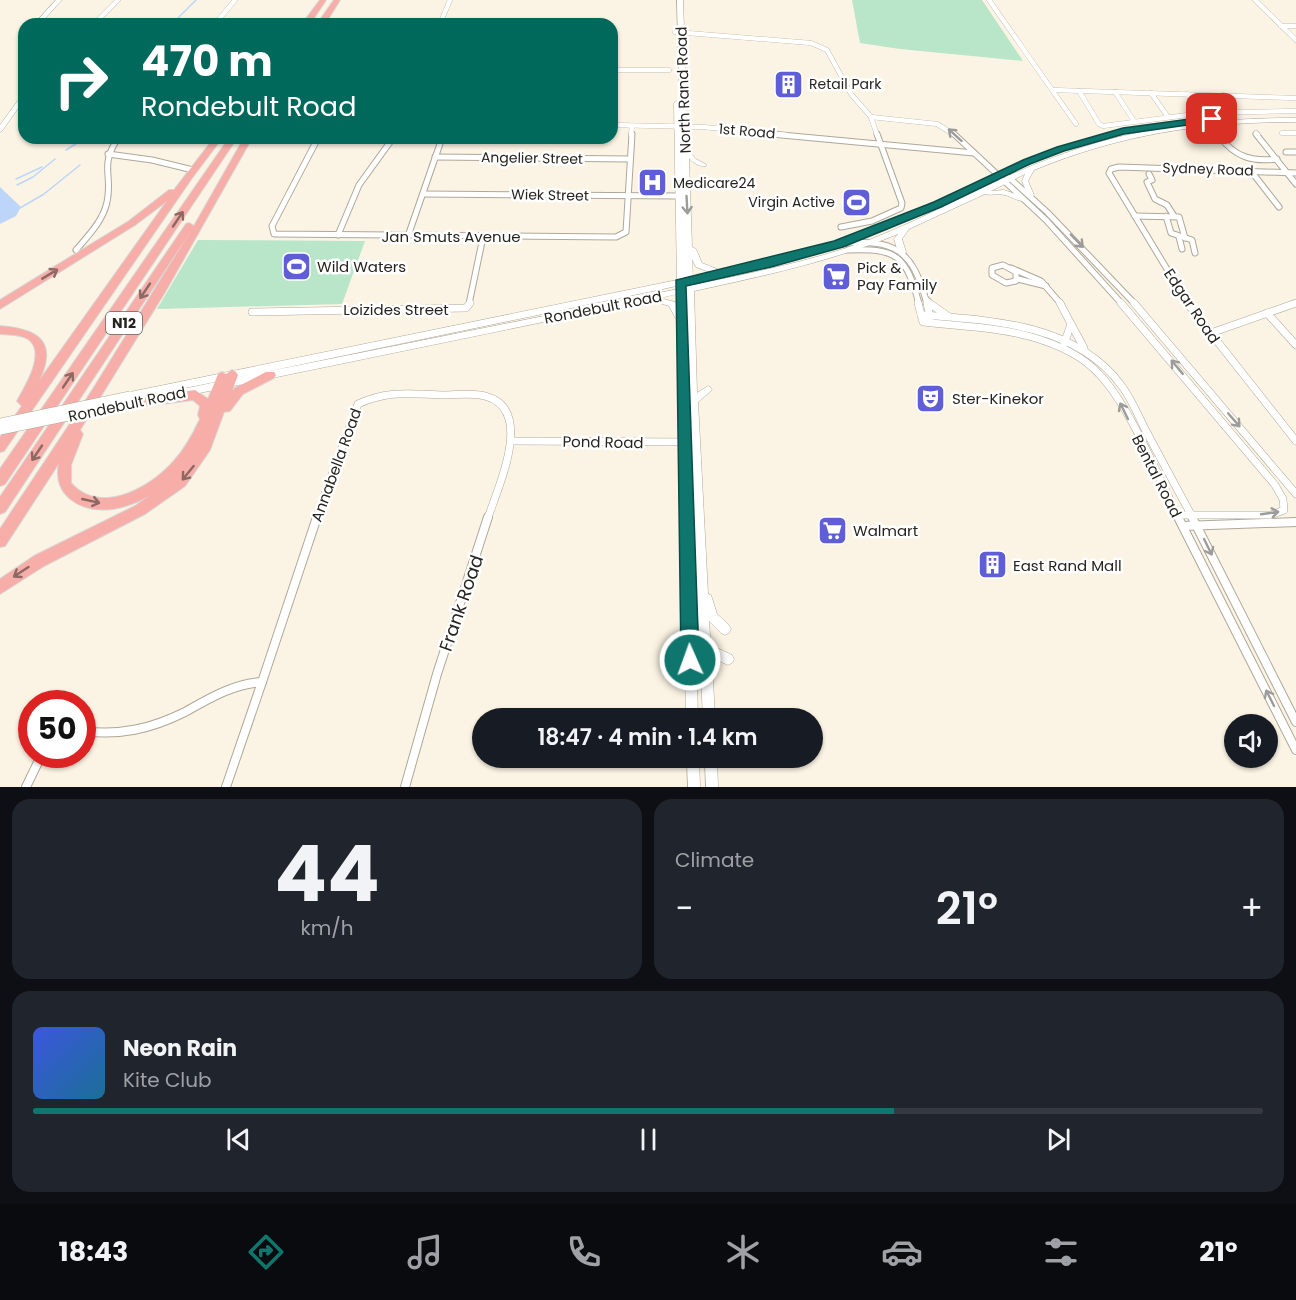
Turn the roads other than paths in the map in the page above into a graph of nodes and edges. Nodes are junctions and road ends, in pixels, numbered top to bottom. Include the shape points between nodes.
1 (58, 0) edge
2 (118, 0) edge
3 (236, 0) edge
4 (325, 0) edge
5 (337, 0) edge
6 (450, 0) edge
7 (989, 0) edge
8 (1255, 0) edge
9 (677, 4) edge
10 (42, 18) edge
11 (100, 18) edge
12 (220, 18) edge
13 (311, 18) edge
14 (314, 18) edge
15 (325, 18) edge
16 (442, 18) edge
17 (1281, 26) junction
18 (1296, 26) edge
19 (678, 32) junction
20 (1296, 40) edge
21 (681, 48) junction
22 (690, 56) dead end
23 (618, 70) edge
24 (669, 70) dead end
25 (1053, 90) junction
26 (1079, 91) junction
27 (1115, 92) junction
28 (1151, 93) junction
29 (1187, 94) junction
30 (1223, 95) junction
31 (1258, 96) junction
32 (1296, 98) edge
33 (18, 106) edge
34 (1271, 110) junction
35 (1236, 111) junction
36 (1296, 111) edge
37 (1203, 113) junction
38 (871, 117) junction
39 (1168, 117) junction
40 (1296, 118) edge
41 (1134, 121) junction
42 (1076, 124) dead end
43 (618, 126) edge
44 (632, 126) junction
45 (681, 126) junction
46 (0, 131) edge
47 (1256, 133) dead end
48 (1282, 133) dead end
49 (1296, 133) edge
50 (1221, 137) dead end
51 (114, 144) edge
52 (213, 144) edge
53 (229, 144) edge
54 (244, 144) edge
55 (245, 144) edge
56 (315, 144) edge
57 (390, 144) edge
58 (439, 144) edge
59 (881, 144) junction
60 (686, 151) junction
61 (1286, 152) dead end
62 (1296, 152) edge
63 (975, 153) junction
64 (108, 154) junction
65 (435, 157) junction
66 (630, 159) junction
67 (1277, 159) junction
68 (1119, 166) joint
69 (1031, 169) junction
70 (193, 170) junction
71 (1251, 171) junction
72 (1287, 172) junction
73 (1296, 173) edge
74 (1001, 174) junction
75 (1149, 174) dead end
76 (687, 177) junction
77 (1008, 180) junction
78 (1296, 183) edge
79 (423, 194) junction
80 (982, 194) junction
81 (1030, 195) junction
82 (628, 196) junction
83 (678, 196) junction
84 (1022, 199) junction
85 (1279, 207) dead end
86 (1136, 216) junction
87 (1166, 216) junction
88 (1174, 216) junction
89 (862, 224) junction
90 (913, 226) junction
91 (841, 227) dead end
92 (880, 229) junction
93 (338, 235) junction
94 (408, 236) junction
95 (483, 237) junction
96 (1182, 237) junction
97 (689, 239) junction
98 (873, 241) junction
99 (838, 244) junction
100 (1182, 249) dead end
101 (76, 250) dead end
102 (846, 250) junction
103 (902, 252) junction
104 (1195, 253) dead end
105 (680, 267) junction
106 (1011, 268) junction
107 (726, 273) junction
108 (1018, 279) junction
109 (691, 285) junction
110 (681, 287) junction
111 (1048, 287) junction
112 (647, 291) junction
113 (924, 297) junction
114 (637, 300) junction
115 (1296, 303) edge
116 (0, 305) edge
117 (252, 312) dead end
118 (1267, 314) junction
119 (926, 318) junction
120 (956, 319) junction
121 (1071, 325) junction
122 (0, 330) edge
123 (1039, 330) junction
124 (682, 332) junction
125 (1208, 334) junction
126 (1064, 344) junction
127 (1296, 345) edge
128 (1087, 352) junction
129 (270, 375) junction
130 (226, 380) junction
131 (102, 382) junction
132 (708, 390) dead end
133 (694, 400) junction
134 (132, 401) junction
135 (510, 418) joint
136 (0, 423) edge
137 (202, 425) junction
138 (0, 430) edge
139 (0, 438) edge
140 (512, 441) junction
141 (1296, 441) edge
142 (689, 442) junction
143 (206, 446) junction
144 (0, 447) edge
145 (0, 480) edge
146 (1296, 494) edge
147 (0, 508) edge
148 (1177, 515) junction
149 (1191, 515) junction
150 (1296, 522) edge
151 (1183, 526) junction
152 (1197, 526) junction
153 (0, 541) edge
154 (702, 567) junction
155 (0, 587) edge
156 (724, 629) dead end
157 (706, 659) junction
158 (728, 659) dead end
159 (262, 682) junction
160 (692, 708) edge
161 (708, 708) edge
162 (1296, 722) edge
163 (96, 733) edge
164 (1296, 750) edge
165 (35, 768) edge
166 (693, 768) edge
167 (711, 768) edge
168 (26, 787) edge
169 (226, 787) edge
170 (405, 787) edge
171 (694, 787) edge
172 (712, 787) edge

1 - 10 main road
2 - 11 street
3 - 12 street
4 - 13 highway
4 - 14 highway
5 - 15 highway
6 - 16 street
7 - 25 street
8 - 17 street
9 - 19 main road, North Rand Road
17 - 18 street
17 - 20 street
19 - 21 main road, North Rand Road
19 - 38 street via 817,44 827,50 851,93
19 - 45 main road, North Rand Road
21 - 22 main road
21 - 45 main road, North Rand Road
23 - 24 street
25 - 26 street
25 - 42 street
26 - 27 street
26 - 41 street via 1101,126
27 - 28 street
27 - 41 street
28 - 29 street
28 - 39 street
29 - 30 street
29 - 37 street
30 - 31 street
30 - 35 street
31 - 32 street
31 - 34 street
33 - 46 main road
34 - 35 street
34 - 36 street
35 - 37 street
37 - 39 street
38 - 59 street
63 -> 38 street via 940,125
39 - 41 street
40 - 69 main road, Rondebult Road via 1164,129 1100,143
40 - 74 main road, Rondebult Road via 1194,120 1123,131 1060,149
43 - 44 street, 1st Road
44 - 45 street, 1st Road
44 - 66 street
45 - 59 street, 1st Road
45 - 60 main road, North Rand Road
45 - 83 main road, North Rand Road
47 - 67 street
48 - 49 street
50 - 67 street via 1242,158
51 - 64 street
52 - 70 highway
145 -> 53 highway, N12
54 -> 147 highway, N12
55 - 131 highway
56 - 93 street, Jan Smuts Avenue via 272,232
57 - 93 street via 359,185
58 - 65 street
59 - 63 street, 1st Road
59 - 89 street via 902,206
60 - 76 main road, North Rand Road
60 - 76 main road via 703,165
61 - 62 street
63 - 74 street
64 - 70 street
64 - 101 street via 104,166 108,196 105,211
65 - 66 street, Angelier Street
65 - 79 street
66 - 82 street
67 - 72 street
68 - 71 street, Sydney Road
68 - 86 street, Edgar Road via 1111,169 1110,176
69 - 77 main road, Rondebult Road
69 - 81 main road via 1025,181
116 -> 70 highway via 132,223 177,189
70 - 144 highway
71 - 72 street, Sydney Road
71 - 85 street
72 - 73 street, Sydney Road
72 - 78 street
74 - 77 street
74 - 92 main road, Rondebult Road
75 - 88 street via 1155,199 1167,205
76 -> 97 main road, North Rand Road
77 - 80 main road, Rondebult Road
77 - 81 street
77 - 84 street
79 - 82 street, Wiek Street
79 - 94 street
80 - 84 main road via 1004,192
80 - 90 main road, Rondebult Road
81 -> 146 street via 1121,288
82 - 83 street, Wiek Street
82 - 95 street, Jan Smuts Avenue via 626,232 622,236
83 - 105 main road, North Rand Road
149 -> 84 street via 1271,515 1284,510 1285,505 1281,493 1119,298
86 - 87 street
86 - 125 street, Edgar Road
87 - 88 street
87 - 96 street via 1170,232
88 - 96 street via 1182,219
89 - 91 street
89 - 92 main road
90 - 98 main road, Rondebult Road
90 - 103 main road via 897,238
92 - 99 main road, Rondebult Road
93 - 94 street, Jan Smuts Avenue
94 - 95 street, Jan Smuts Avenue
95 - 117 street, Loizides Street via 466,308
96 - 100 street
96 - 104 street via 1193,240
97 - 107 main road via 699,265
97 - 109 main road, North Rand Road
98 - 99 street
98 - 102 main road, Rondebult Road
98 - 103 street
99 - 107 main road, Rondebult Road
102 - 109 main road, Rondebult Road
102 - 119 street via 878,249 894,254 909,274
103 - 113 street via 915,270
105 - 110 main road, North Rand Road
105 - 112 main road via 670,282
106 - 108 street
106 - 108 street via 999,265 991,272 1006,283
106 - 111 street via 1034,276
107 - 109 main road, Rondebult Road
108 - 111 street
109 - 110 main road, Rondebult Road
109 - 133 main road, North Rand Road
110 - 112 main road, Rondebult Road
110 - 114 main road, Rondebult Road
110 - 124 main road, North Rand Road
111 - 121 street
112 - 130 main road, Rondebult Road
113 - 119 street
113 - 120 street via 939,312
114 - 124 main road via 657,299 672,304
114 - 129 main road, Rondebult Road
115 - 118 street
118 - 125 street
118 - 127 street
119 - 120 street, Bental Road
119 - 126 street, Bental Road
120 - 123 street, Bental Road
121 - 123 street via 1062,332
121 - 126 street
121 - 128 street
122 - 139 highway via 23,331 39,342 43,350 41,367
123 - 126 street, Bental Road
124 - 142 main road, North Rand Road
125 - 141 street, Edgar Road
126 - 128 street, Bental Road
148 -> 126 street, Bental Road via 1110,386 1092,365
128 - 149 street, Bental Road via 1103,363 1122,386
129 - 130 main road, Rondebult Road
129 - 143 highway via 233,397
130 - 134 main road, Rondebult Road
130 - 137 highway
130 - 143 highway
131 -> 137 highway via 66,464 65,485 81,499 115,502 158,484 181,462
131 - 153 highway
132 - 133 main road
133 - 142 main road, North Rand Road
134 - 136 main road, Rondebult Road, bridge
134 - 137 highway via 199,396 206,404
134 - 138 main road, Rondebult Road, bridge
135 - 140 street, Frank Road
135 - 159 street, Annabella Road via 501,405 481,395 381,394 358,404
140 - 142 street, Pond Road
140 - 170 street, Frank Road
142 - 154 main road, North Rand Road
142 - 160 main road, North Rand Road
143 -> 155 highway via 180,482 155,501 39,561
148 - 149 street
148 - 151 street, Bental Road
149 - 152 street, Bental Road
150 - 152 street
151 - 152 street
164 -> 151 street, Bental Road
152 -> 162 street, Bental Road
154 - 156 main road via 709,607
154 - 157 main road, North Rand Road
157 - 158 main road via 717,654
157 - 161 main road, North Rand Road
159 - 163 street via 227,688 179,715 141,730 116,735
159 - 169 street, Annabella Road
165 - 168 street
166 - 171 main road
167 - 172 main road

